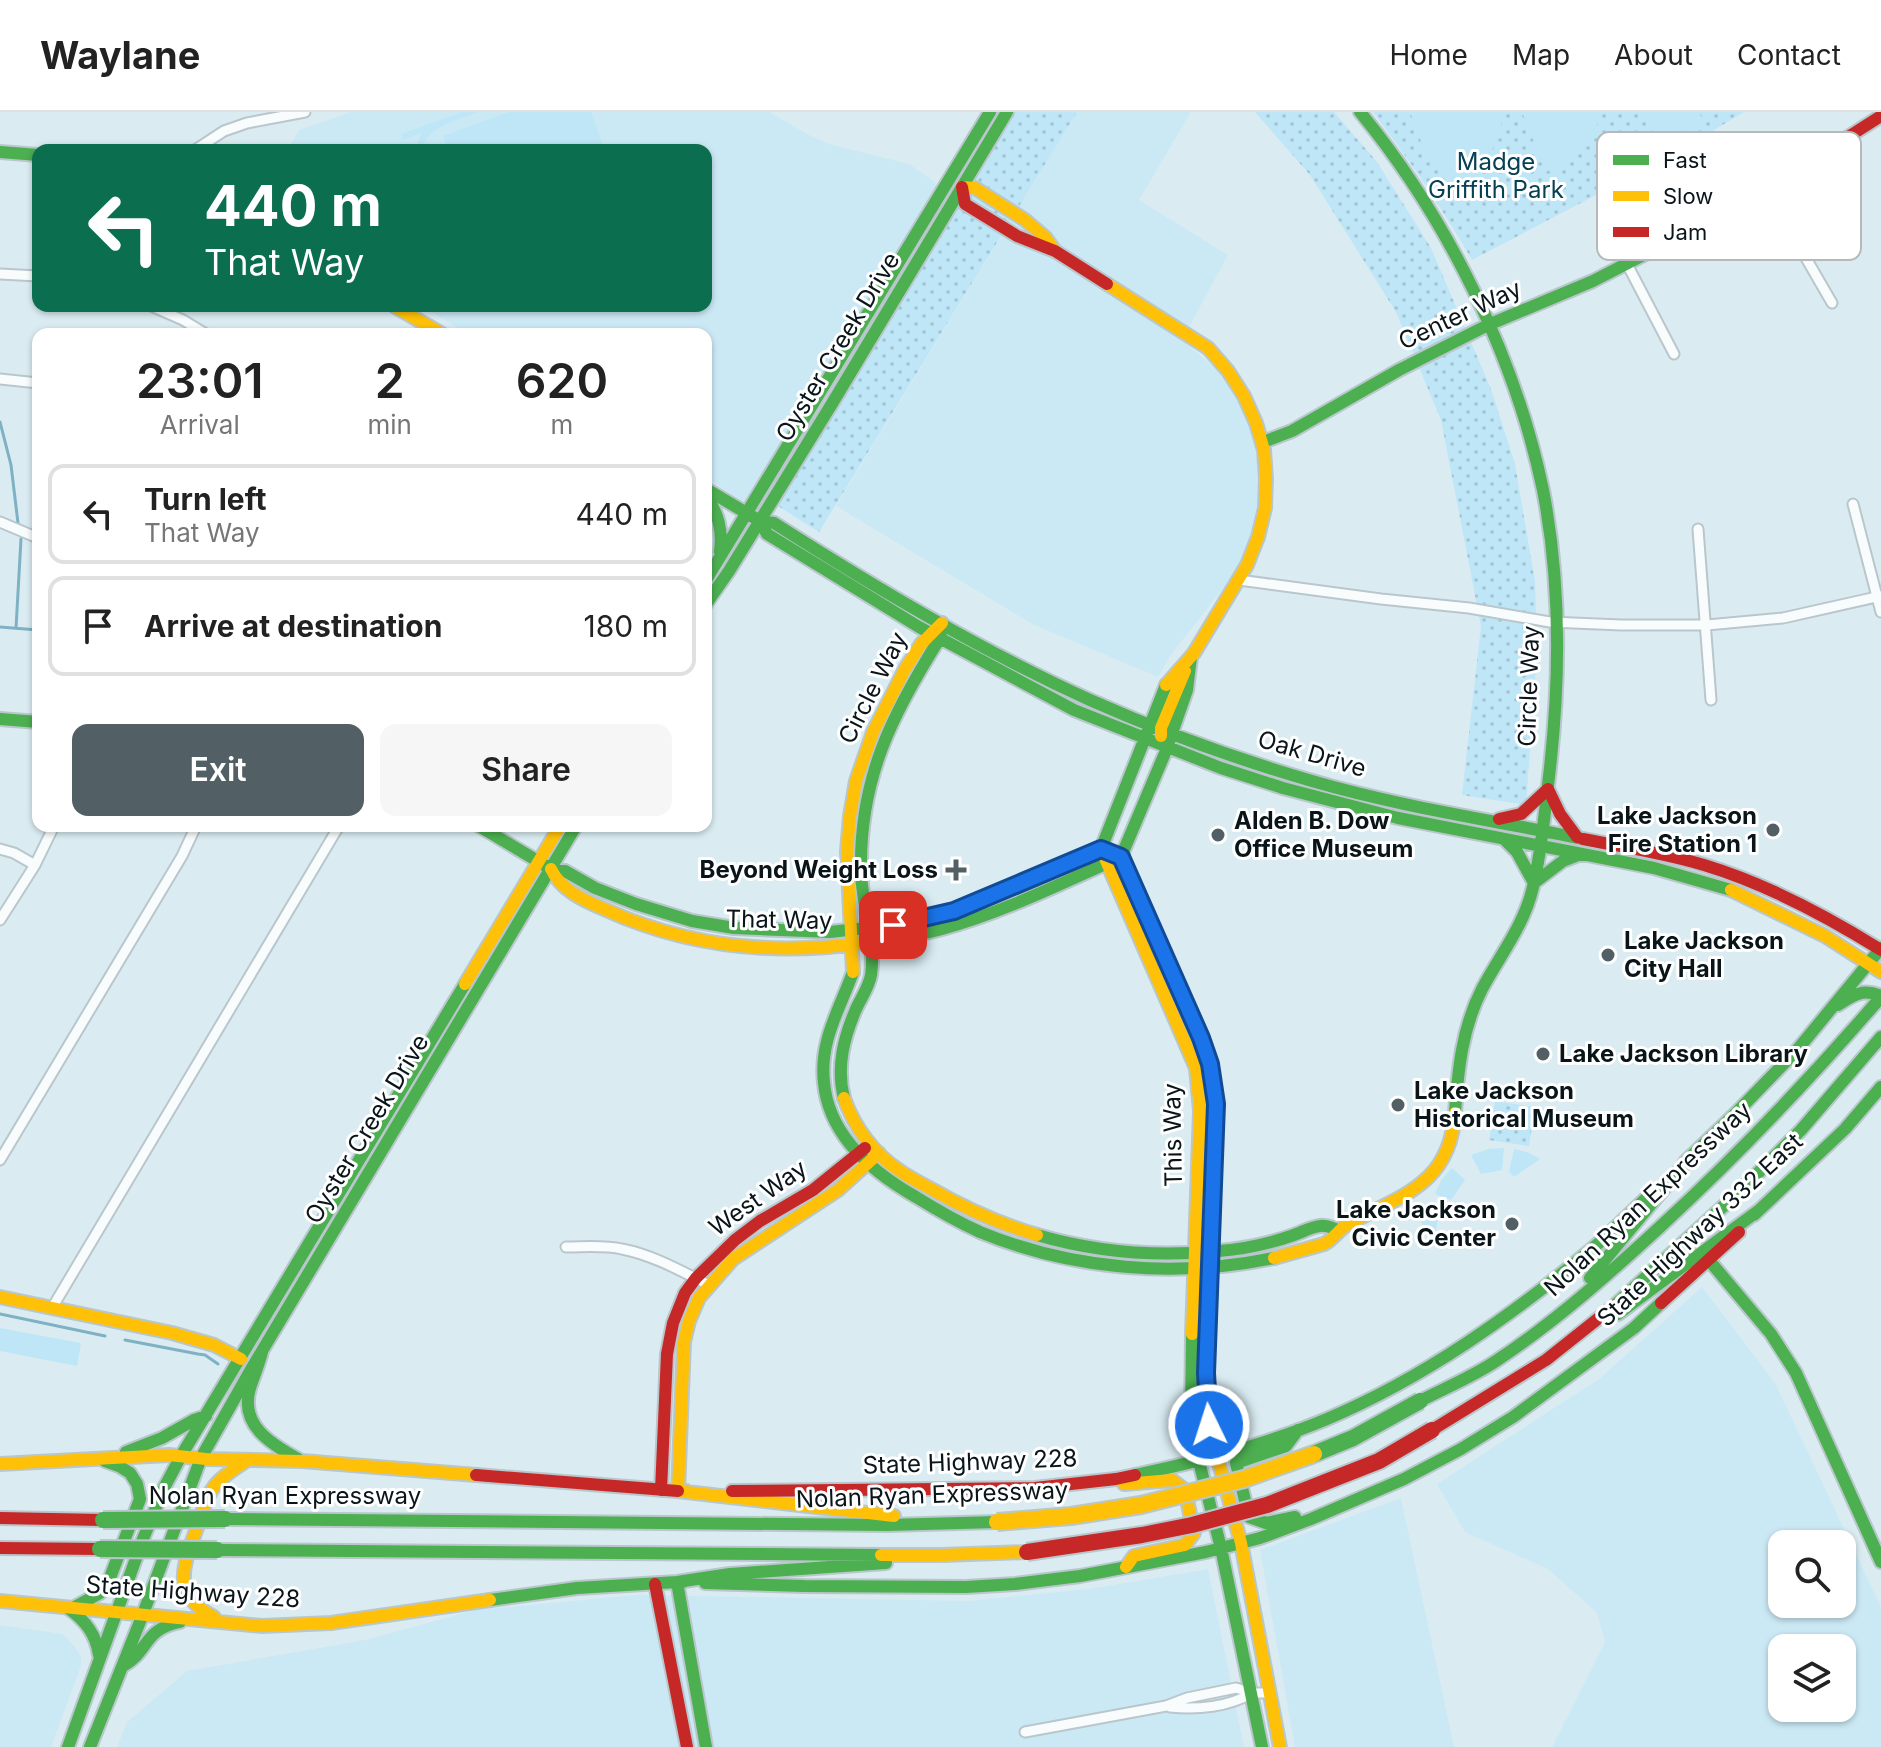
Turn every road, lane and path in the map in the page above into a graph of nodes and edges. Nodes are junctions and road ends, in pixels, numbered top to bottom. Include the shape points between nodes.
1 (305, 112) edge
2 (990, 112) edge
3 (1007, 112) edge
4 (1360, 112) edge
5 (1881, 116) edge
6 (1856, 132) edge
7 (204, 144) edge
8 (0, 152) edge
9 (32, 155) edge
10 (962, 187) junction
11 (1634, 260) edge
12 (1807, 260) edge
13 (1627, 264) junction
14 (0, 274) edge
15 (32, 276) edge
16 (1832, 303) dead end
17 (165, 312) edge
18 (404, 312) edge
19 (1488, 325) junction
20 (196, 328) edge
21 (432, 328) edge
22 (1674, 354) dead end
23 (0, 379) edge
24 (32, 382) edge
25 (1263, 442) junction
26 (712, 495) edge
27 (712, 503) edge
28 (1853, 504) dead end
29 (754, 517) junction
30 (0, 522) edge
31 (1698, 529) dead end
32 (32, 535) edge
33 (718, 561) junction
34 (712, 570) edge
35 (1239, 580) junction
36 (712, 595) edge
37 (1879, 597) edge
38 (1881, 612) edge
39 (1555, 622) junction
40 (1707, 625) junction
41 (937, 631) junction
42 (1191, 657) junction
43 (1711, 700) dead end
44 (0, 719) edge
45 (32, 722) edge
46 (1159, 734) junction
47 (1548, 789) junction
48 (1492, 820) junction
49 (51, 832) edge
50 (193, 832) edge
51 (335, 832) edge
52 (489, 832) edge
53 (558, 832) edge
54 (571, 832) edge
55 (1541, 838) junction
56 (1504, 839) junction
57 (1579, 845) junction
58 (0, 849) edge
59 (1110, 856) junction
60 (35, 865) junction
61 (545, 866) junction
62 (1534, 883) junction
63 (1778, 902) junction
64 (636, 904) junction
65 (1811, 909) junction
66 (0, 920) edge
67 (637, 924) junction
68 (1804, 925) junction
69 (861, 937) junction
70 (1881, 949) edge
71 (1875, 967) edge
72 (1881, 996) edge
73 (1827, 1012) junction
74 (1881, 1037) edge
75 (1881, 1087) edge
76 (869, 1154) junction
77 (1691, 1156) junction
78 (0, 1160) edge
79 (1758, 1211) junction
80 (566, 1247) dead end
81 (1708, 1259) junction
82 (1202, 1260) junction
83 (702, 1281) junction
84 (0, 1297) edge
85 (52, 1308) junction
86 (1563, 1311) junction
87 (262, 1352) junction
88 (241, 1359) junction
89 (1546, 1360) junction
90 (206, 1416) junction
91 (1298, 1430) junction
92 (1461, 1449) joint
93 (181, 1456) junction
94 (1218, 1456) junction
95 (104, 1457) junction
96 (201, 1458) junction
97 (246, 1461) junction
98 (302, 1461) junction
99 (1199, 1461) junction
100 (0, 1464) edge
101 (1116, 1479) junction
102 (670, 1491) junction
103 (0, 1518) edge
104 (1311, 1519) junction
105 (947, 1523) junction
106 (1241, 1543) junction
107 (0, 1548) edge
108 (1221, 1548) junction
109 (942, 1555) junction
110 (1881, 1562) edge
111 (1126, 1567) junction
112 (677, 1582) junction
113 (655, 1584) junction
114 (0, 1601) edge
115 (70, 1608) junction
116 (115, 1611) junction
117 (143, 1614) junction
118 (682, 1615) junction
119 (191, 1619) junction
120 (662, 1620) junction
121 (226, 1622) junction
122 (99, 1657) junction
123 (123, 1666) junction
124 (1261, 1693) junction
125 (1025, 1732) dead end
126 (68, 1747) edge
127 (90, 1747) edge
128 (687, 1747) edge
129 (706, 1747) edge
130 (1262, 1747) edge
131 (1280, 1747) edge

1 - 7 street via 247,123
2 - 29 main road, Oyster Creek Drive
3 - 10 main road, Oyster Creek Drive
4 - 19 main road, Circle Way via 1439,226
5 - 6 main road, Center Way
8 - 9 main road
10 - 25 main road via 965,204 1017,236 1055,251 1208,348 1240,388
10 - 29 main road, Oyster Creek Drive
11 - 13 main road, Center Way
12 - 16 street
13 - 19 main road, Center Way
13 - 22 street
14 - 15 street
17 - 20 street
18 - 21 main road
19 - 25 main road, Center Way
19 - 39 main road, Circle Way via 1518,396 1541,482 1553,556
23 - 24 street
25 - 35 main road via 1264,516
26 - 29 main road, Oak Drive
27 - 33 main road via 723,537
28 - 37 street
29 - 33 main road, Oyster Creek Drive
29 - 36 main road, Oyster Creek Drive
29 - 41 main road, Oak Drive via 774,523
30 - 32 street
31 - 40 street
33 - 34 main road, Oyster Creek Drive
35 - 39 street
35 - 42 main road
37 - 38 street
37 - 40 street via 1783,618
39 - 40 street
39 - 47 main road, Circle Way
40 - 43 street
41 - 46 main road, Oak Drive
41 - 69 main road, Circle Way via 898,683 861,765 849,835 848,887
42 - 46 main road via 1187,690
42 - 46 main road via 1167,682
44 - 45 main road
46 - 48 main road, Oak Drive via 1354,792
46 - 56 main road, Oak Drive via 1221,768 1283,788
46 - 59 main road
46 - 59 main road
47 - 48 main road via 1521,814
47 - 55 main road, Circle Way
47 - 57 main road
48 - 55 main road, Oak Drive
49 - 60 street
50 - 78 street
51 - 85 street
52 - 61 main road, That Way
53 - 61 main road, Oyster Creek Drive
54 - 61 main road, Oyster Creek Drive
55 - 56 main road, Oak Drive
55 - 57 main road, Oak Drive
55 - 62 main road, Circle Way
56 - 62 main road
57 - 62 main road
57 - 63 main road, Oak Drive via 1656,860
58 - 60 street
59 - 69 main road, That Way via 954,911
59 - 82 main road, This Way via 1196,1068
60 - 66 street
61 - 64 main road, That Way
61 - 67 main road, That Way via 558,882
61 - 87 main road, Oyster Creek Drive
61 - 88 main road, Oyster Creek Drive
62 - 82 main road, Circle Way via 1519,929 1485,983 1468,1027 1457,1076 1456,1124 1437,1170 1396,1201 1338,1230 1328,1243 1262,1261
63 - 65 main road, Oak Drive
63 - 68 main road, Oak Drive
64 - 67 main road
64 - 69 main road, That Way via 734,928
65 - 68 main road
65 - 70 main road, Oak Drive
67 - 69 main road, That Way via 730,945 801,949
68 - 71 main road, Oak Drive
69 - 76 main road, Circle Way via 853,974 828,1029 823,1069 835,1125
70 - 71 main road
71 - 73 main road
72 - 73 main road via 1865,990
72 - 86 main road, Nolan Ryan Expressway via 1778,1112 1683,1206
73 - 77 main road, State Highway 228 via 1798,1049
74 - 89 main road via 1738,1193
75 - 79 main road, State Highway 332 East via 1845,1129
76 - 82 main road, Circle Way via 894,1186 965,1225 1028,1249 1146,1268
76 - 83 main road, West Way via 838,1190 740,1245 722,1270
77 - 86 main road
77 - 91 main road, State Highway 228 via 1593,1248 1500,1321 1408,1380
79 - 81 main road, State Highway 332 East
79 - 89 main road via 1603,1325
80 - 83 street via 637,1253
81 - 92 main road, State Highway 332 East via 1634,1328
81 - 110 main road via 1799,1376
82 - 94 main road, This Way via 1209,1425
82 - 99 main road, This Way via 1191,1356 1191,1409
83 - 102 main road, West Way via 677,1339
84 - 85 main road
85 - 88 main road via 172,1333
86 - 105 main road, Nolan Ryan Expressway, bridge via 1494,1362 1353,1438 1298,1461 1141,1505 1071,1516
87 - 96 main road, Oyster Creek Drive
87 - 98 main road via 249,1396 253,1421 269,1443
88 - 90 main road, Oyster Creek Drive
89 - 109 main road, bridge via 1379,1461 1267,1505 1192,1525 1052,1549
90 - 93 main road, Oyster Creek Drive
90 - 95 main road via 162,1438
91 - 94 main road, State Highway 228
91 - 104 main road via 1286,1446 1236,1463 1249,1517 1272,1524 1300,1515
92 - 104 main road, State Highway 228
93 - 95 main road
93 - 96 main road
93 - 116 main road, Oyster Creek Drive
94 - 99 main road, State Highway 228
94 - 106 main road, This Way
95 - 100 main road
95 - 115 main road via 136,1479 140,1499 108,1583
96 - 97 main road
96 - 117 main road, Oyster Creek Drive
97 - 98 main road
97 - 121 main road via 209,1495 183,1570 193,1604
98 - 102 main road, State Highway 228
99 - 101 main road, State Highway 228
99 - 108 main road, This Way
101 - 102 main road, State Highway 228 via 1035,1488
101 - 111 main road via 1124,1484 1172,1480 1185,1490 1194,1533 1185,1545 1134,1556
102 - 105 main road
103 - 105 main road, Nolan Ryan Expressway, bridge
104 - 106 main road, State Highway 228
106 - 108 main road, State Highway 228
106 - 124 main road, This Way
107 - 109 main road, bridge
108 - 111 main road, State Highway 228
108 - 124 main road, This Way
109 - 112 main road
111 - 112 main road, State Highway 228 via 1059,1580 966,1587
112 - 113 main road, State Highway 228
112 - 118 main road
113 - 120 main road
113 - 121 main road, State Highway 228 via 577,1588 331,1623
114 - 115 main road, State Highway 228
115 - 116 main road, State Highway 228
115 - 122 main road via 88,1625
116 - 117 main road, State Highway 228
116 - 122 main road, Oyster Creek Drive
117 - 119 main road, State Highway 228
117 - 123 main road, Oyster Creek Drive
118 - 120 main road via 672,1611
118 - 129 main road
119 - 121 main road, State Highway 228
119 - 123 main road via 155,1631 134,1661
120 - 128 main road
122 - 126 main road, Oyster Creek Drive
123 - 127 main road, Oyster Creek Drive
124 - 125 street via 1236,1688
124 - 130 main road, This Way
124 - 131 main road, This Way

